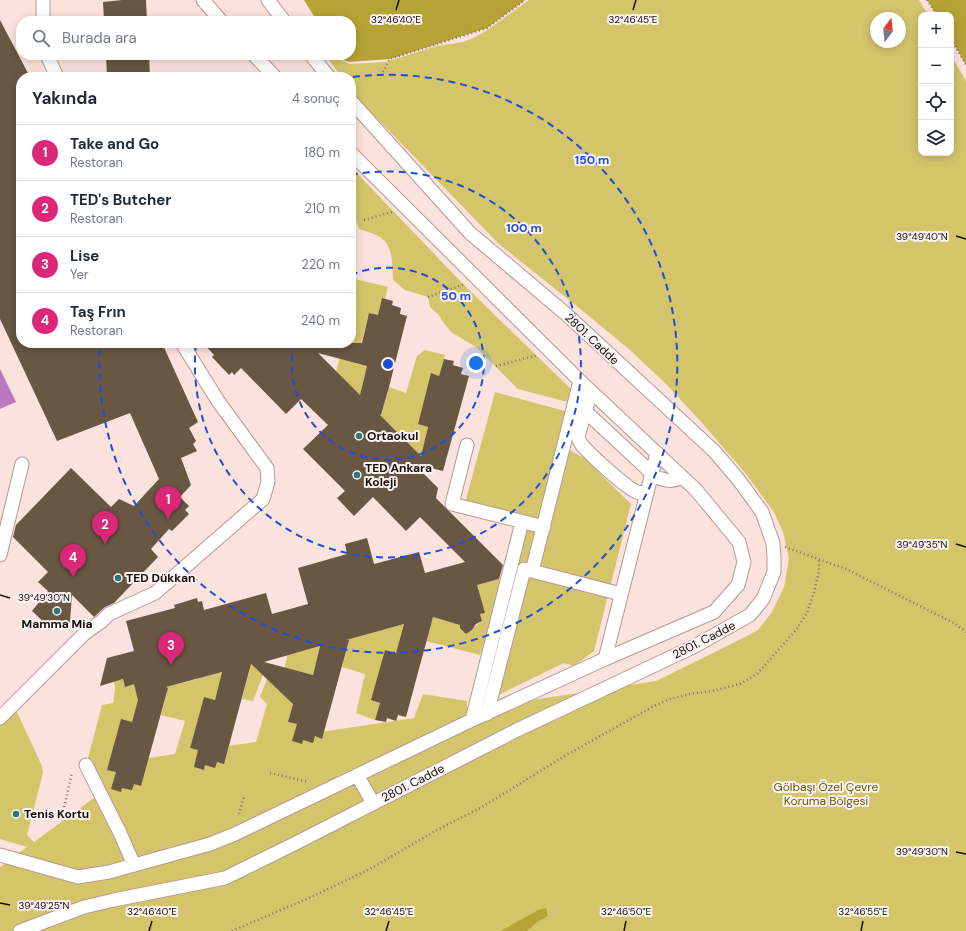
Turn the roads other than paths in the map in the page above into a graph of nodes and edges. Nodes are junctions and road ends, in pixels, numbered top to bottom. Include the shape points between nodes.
1 (43, 0) edge
2 (203, 0) edge
3 (268, 0) edge
4 (43, 16) edge
5 (217, 16) edge
6 (280, 16) edge
7 (49, 60) edge
8 (259, 60) edge
9 (315, 60) edge
10 (55, 72) edge
11 (270, 72) edge
12 (326, 72) edge
13 (356, 107) edge
14 (356, 158) edge
15 (185, 348) edge
16 (580, 381) junction
17 (591, 390) junction
18 (585, 411) junction
19 (467, 445) dead end
20 (657, 454) junction
21 (22, 464) dead end
22 (652, 473) junction
23 (682, 477) junction
24 (647, 492) junction
25 (522, 522) junction
26 (544, 527) junction
27 (0, 555) edge
28 (511, 566) junction
29 (528, 570) junction
30 (621, 594) junction
31 (605, 659) junction
32 (487, 714) junction
33 (0, 718) edge
34 (472, 720) junction
35 (86, 765) dead end
36 (357, 775) junction
37 (373, 803) junction
38 (0, 855) edge
39 (134, 865) junction
40 (20, 931) edge

1 - 4 street
2 - 5 street
3 - 6 street
7 - 10 street
8 - 11 street
9 - 12 street
13 - 37 street, 2801. Cadde via 470,233 566,314 714,451 762,512 774,543 774,572 763,599 750,615 695,646 517,730
14 - 16 street
15 - 33 street via 218,401 267,468 268,482 263,499 155,593 109,614 85,633
16 - 17 street
16 - 26 street
17 - 18 street
17 - 20 street
18 - 22 street
18 - 24 street via 578,438 581,444 631,489
19 - 25 street via 452,504
20 - 22 street
20 - 23 street
21 - 27 street
22 - 23 street via 670,482
22 - 24 street
23 - 31 street via 740,542 744,562 738,585 714,612
24 - 30 street
25 - 26 street
25 - 28 street
26 - 29 street
28 - 29 street
28 - 34 street
29 - 30 street
29 - 32 street
30 - 31 street
31 - 32 street
32 - 34 street
34 - 36 street
35 - 39 street
36 - 37 street
36 - 39 street via 216,842
37 - 40 street, 2801. Cadde via 225,878 84,907
38 - 39 street via 78,877

